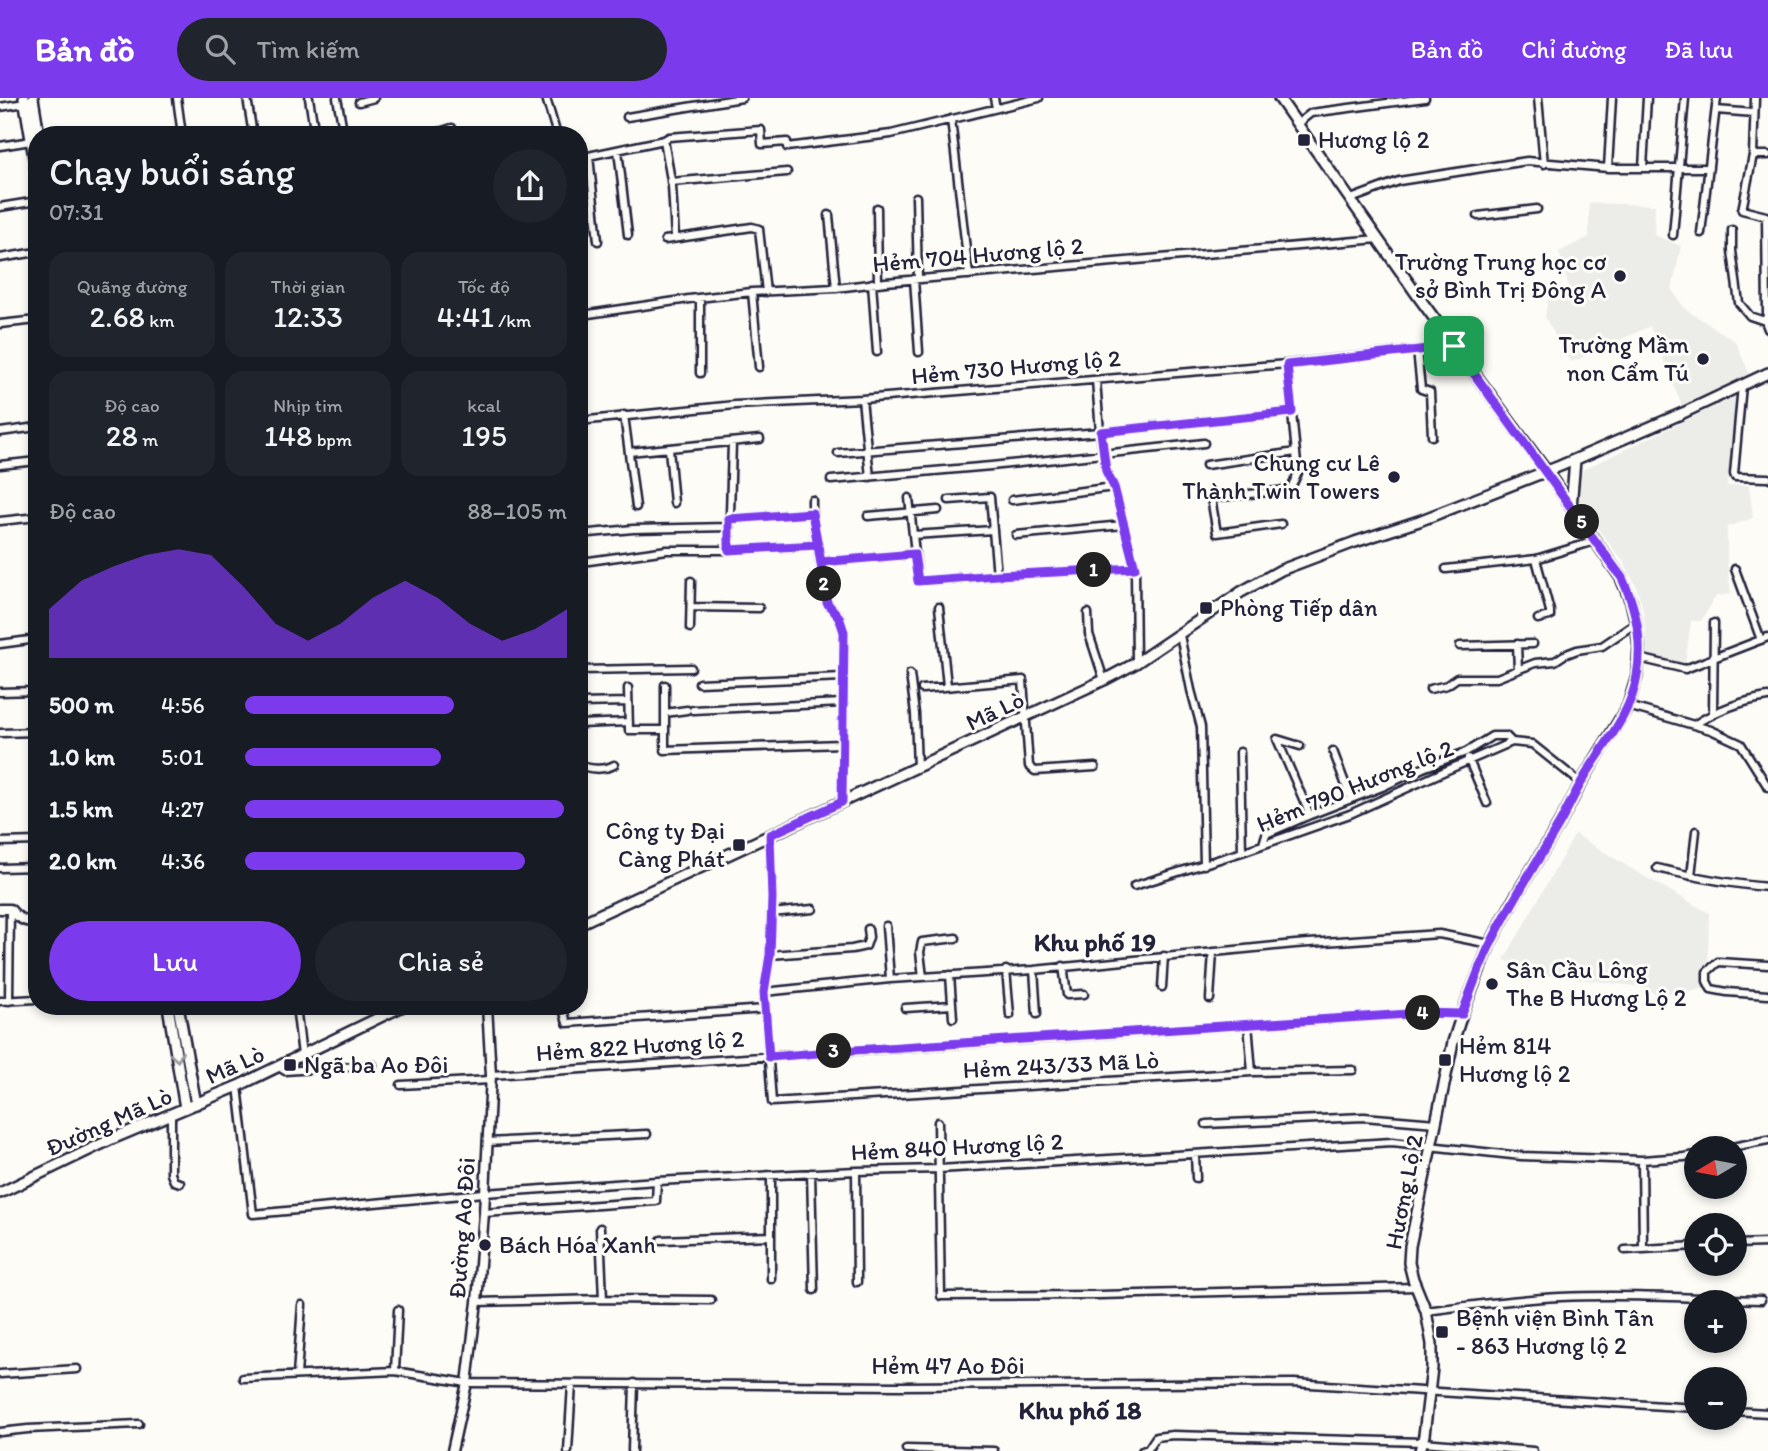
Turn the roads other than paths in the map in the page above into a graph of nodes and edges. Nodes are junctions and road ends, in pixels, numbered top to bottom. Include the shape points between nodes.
1 (177, 98) edge
2 (247, 98) edge
3 (309, 98) edge
4 (337, 98) edge
5 (373, 98) edge
6 (546, 98) edge
7 (742, 98) edge
8 (994, 98) edge
9 (1039, 98) edge
10 (1279, 98) edge
11 (1424, 98) edge
12 (1538, 98) edge
13 (1612, 98) edge
14 (1647, 98) edge
15 (1685, 98) edge
16 (1717, 98) edge
17 (1755, 98) edge
18 (27, 100) edge
19 (359, 102) dead end
20 (0, 107) edge
21 (996, 108) junction
22 (1716, 110) junction
23 (1754, 113) junction
24 (627, 117) dead end
25 (951, 119) junction
26 (1297, 124) junction
27 (32, 126) edge
28 (181, 126) edge
29 (252, 126) edge
30 (314, 126) edge
31 (342, 126) edge
32 (554, 126) edge
33 (28, 140) edge
34 (664, 140) junction
35 (0, 146) edge
36 (618, 150) junction
37 (1753, 155) junction
38 (1768, 155) edge
39 (589, 156) joint
40 (1544, 164) junction
41 (1608, 168) junction
42 (1643, 168) junction
43 (1709, 168) junction
44 (1679, 169) junction
45 (787, 172) dead end
46 (671, 182) junction
47 (916, 197) dead end
48 (1351, 199) junction
49 (28, 202) edge
50 (0, 207) edge
51 (877, 208) dead end
52 (1537, 209) dead end
53 (829, 215) dead end
54 (1478, 216) dead end
55 (1767, 216) edge
56 (1732, 230) dead end
57 (1701, 233) dead end
58 (628, 235) dead end
59 (1673, 235) dead end
60 (675, 238) junction
61 (1378, 239) junction
62 (665, 240) dead end
63 (598, 241) dead end
64 (28, 253) edge
65 (0, 258) edge
66 (969, 275) junction
67 (916, 279) junction
68 (875, 283) junction
69 (836, 288) junction
70 (752, 292) junction
71 (766, 292) junction
72 (700, 298) junction
73 (588, 314) edge
74 (28, 321) edge
75 (0, 324) edge
76 (1767, 325) edge
77 (1454, 346) junction
78 (1417, 350) junction
79 (877, 352) dead end
80 (919, 352) dead end
81 (1287, 365) junction
82 (759, 367) dead end
83 (700, 373) dead end
84 (1768, 373) edge
85 (1096, 380) junction
86 (1742, 385) junction
87 (862, 399) junction
88 (1292, 412) junction
89 (624, 415) junction
90 (588, 420) edge
91 (28, 428) edge
92 (0, 432) edge
93 (1101, 432) junction
94 (1432, 436) dead end
95 (760, 439) dead end
96 (733, 442) junction
97 (1204, 443) dead end
98 (669, 449) junction
99 (867, 451) junction
100 (629, 452) junction
101 (1296, 452) junction
102 (838, 453) dead end
103 (1103, 453) junction
104 (1575, 460) junction
105 (28, 462) edge
106 (1206, 465) dead end
107 (0, 466) edge
108 (1547, 472) junction
109 (870, 477) junction
110 (1768, 478) edge
111 (831, 480) dead end
112 (1114, 487) junction
113 (909, 498) dead end
114 (812, 500) dead end
115 (949, 500) dead end
116 (1012, 500) dead end
117 (674, 503) dead end
118 (636, 507) dead end
119 (1571, 507) junction
120 (938, 510) dead end
121 (910, 512) junction
122 (812, 513) junction
123 (868, 516) dead end
124 (28, 518) edge
125 (0, 521) edge
126 (729, 523) junction
127 (1280, 524) dead end
128 (1123, 525) junction
129 (993, 530) junction
130 (588, 533) edge
131 (913, 535) junction
132 (1016, 535) dead end
133 (1595, 541) junction
134 (818, 545) junction
135 (729, 550) junction
136 (914, 554) junction
137 (1536, 559) junction
138 (588, 561) edge
139 (821, 562) junction
140 (1135, 568) junction
141 (1446, 569) dead end
142 (1735, 569) dead end
143 (997, 575) junction
144 (691, 581) dead end
145 (691, 607) junction
146 (939, 607) dead end
147 (759, 608) dead end
148 (1088, 613) dead end
149 (1538, 619) dead end
150 (1636, 623) junction
151 (1714, 623) dead end
152 (690, 628) dead end
153 (1180, 635) junction
154 (1765, 638) edge
155 (28, 640) edge
156 (0, 644) edge
157 (1517, 644) junction
158 (1533, 644) dead end
159 (1460, 646) dead end
160 (1639, 658) junction
161 (1713, 658) junction
162 (1136, 663) junction
163 (691, 668) dead end
164 (588, 670) edge
165 (1518, 670) junction
166 (910, 674) dead end
167 (843, 677) junction
168 (1104, 680) junction
169 (699, 683) dead end
170 (665, 685) dead end
171 (947, 686) junction
172 (628, 688) dead end
173 (922, 689) dead end
174 (1430, 689) dead end
175 (28, 691) edge
176 (0, 692) edge
177 (1768, 697) edge
178 (628, 702) junction
179 (588, 703) edge
180 (842, 703) junction
181 (1628, 706) junction
182 (665, 713) junction
183 (1713, 714) junction
184 (1026, 717) junction
185 (629, 722) junction
186 (588, 724) edge
187 (1694, 725) junction
188 (665, 730) junction
189 (28, 732) edge
190 (0, 733) edge
191 (1512, 743) junction
192 (842, 744) junction
193 (1300, 746) dead end
194 (1333, 751) dead end
195 (1240, 752) dead end
196 (1468, 756) junction
197 (614, 765) dead end
198 (588, 767) edge
199 (1095, 767) dead end
200 (917, 768) junction
201 (1581, 783) junction
202 (1768, 787) edge
203 (1351, 799) junction
204 (842, 802) junction
205 (1487, 803) dead end
206 (1310, 815) junction
207 (1696, 831) dead end
208 (770, 835) junction
209 (28, 841) edge
210 (0, 842) edge
211 (1263, 844) junction
212 (1242, 852) junction
213 (1204, 865) junction
214 (28, 867) edge
215 (0, 868) edge
216 (1657, 868) dead end
217 (1691, 876) junction
218 (1134, 887) dead end
219 (1768, 887) edge
220 (5, 909) edge
221 (813, 909) dead end
222 (771, 913) junction
223 (588, 920) edge
224 (28, 922) edge
225 (886, 926) dead end
226 (868, 929) dead end
227 (956, 938) dead end
228 (1490, 944) junction
229 (1213, 952) junction
230 (770, 955) junction
231 (1164, 956) junction
232 (1768, 965) edge
233 (1063, 966) junction
234 (1006, 970) junction
235 (1034, 970) junction
236 (950, 975) junction
237 (923, 977) junction
238 (890, 979) junction
239 (1162, 987) dead end
240 (764, 992) junction
241 (1084, 994) dead end
242 (1768, 995) edge
243 (1210, 999) dead end
244 (28, 1000) edge
245 (0, 1001) edge
246 (9, 1001) junction
247 (952, 1005) junction
248 (905, 1008) dead end
249 (765, 1009) junction
250 (1037, 1014) dead end
251 (1462, 1014) junction
252 (170, 1015) edge
253 (180, 1015) edge
254 (297, 1015) edge
255 (384, 1015) edge
256 (487, 1015) edge
257 (565, 1015) edge
258 (1010, 1015) dead end
259 (953, 1018) dead end
260 (1248, 1024) junction
261 (302, 1055) junction
262 (769, 1057) junction
263 (373, 1065) dead end
264 (279, 1067) junction
265 (1353, 1070) dead end
266 (1252, 1072) junction
267 (490, 1077) junction
268 (401, 1085) dead end
269 (238, 1086) junction
270 (196, 1104) junction
271 (185, 1108) junction
272 (171, 1115) junction
273 (937, 1122) dead end
274 (1436, 1123) junction
275 (1206, 1124) dead end
276 (647, 1134) dead end
277 (1768, 1140) edge
278 (487, 1142) junction
279 (1747, 1144) edge
280 (1432, 1145) junction
281 (1195, 1154) junction
282 (1684, 1157) edge
283 (1642, 1160) junction
284 (939, 1170) junction
285 (856, 1171) junction
286 (811, 1173) junction
287 (771, 1176) junction
288 (1196, 1178) dead end
289 (657, 1181) junction
290 (180, 1183) dead end
291 (0, 1193) edge
292 (484, 1193) junction
293 (484, 1213) junction
294 (600, 1228) dead end
295 (771, 1236) junction
296 (661, 1240) dead end
297 (1768, 1243) edge
298 (1747, 1244) edge
299 (1684, 1247) edge
300 (1643, 1249) junction
301 (1625, 1250) dead end
302 (771, 1279) dead end
303 (857, 1282) dead end
304 (1416, 1287) junction
305 (814, 1290) dead end
306 (603, 1299) junction
307 (711, 1300) dead end
308 (1761, 1300) dead end
309 (477, 1302) junction
310 (302, 1305) dead end
311 (398, 1310) dead end
312 (1426, 1311) junction
313 (77, 1369) dead end
314 (395, 1371) junction
315 (0, 1374) edge
316 (297, 1375) junction
317 (243, 1378) dead end
318 (467, 1383) junction
319 (634, 1383) junction
320 (572, 1384) junction
321 (1429, 1391) junction
322 (1684, 1407) edge
323 (1747, 1412) edge
324 (1768, 1413) edge
325 (139, 1424) dead end
326 (0, 1432) edge
327 (1422, 1447) edge
328 (906, 1449) dead end
329 (452, 1451) edge
330 (568, 1451) edge
331 (632, 1451) edge
332 (994, 1451) edge
333 (1142, 1451) edge
334 (1533, 1451) edge

1 - 28 street
2 - 29 street
3 - 30 street
4 - 31 street
5 - 19 street
6 - 32 street
7 - 24 street
8 - 21 street
9 - 21 street
10 - 26 main road
11 - 26 street via 1311,113
12 - 40 street
13 - 41 street
14 - 42 street
15 - 44 street
16 - 22 street
17 - 23 street
18 - 20 street
18 - 27 main road
21 - 25 street
22 - 23 street
22 - 43 street
23 - 37 street
25 - 34 street via 891,134 787,147 787,142 762,144 761,130
25 - 66 street
26 - 48 main road
33 - 35 street
34 - 36 street
34 - 46 street
36 - 39 street
36 - 58 street
37 - 38 street
37 - 55 street via 1742,210
39 - 63 street
40 - 41 street
40 - 48 street via 1527,161 1399,181
41 - 42 street
42 - 44 street
43 - 44 street
43 - 57 street
44 - 59 street
45 - 46 street
46 - 60 street
47 - 67 street
48 - 61 main road
49 - 50 street
51 - 68 street
52 - 54 street
53 - 69 street
55 - 76 street
56 - 76 street via 1740,303 1750,316
60 - 62 street
60 - 71 street via 759,229
61 - 66 street, Hẻm 704 Hương lộ 2
61 - 77 main road
64 - 65 street
66 - 67 street, Hẻm 704 Hương lộ 2
67 - 68 street, Hẻm 704 Hương lộ 2
67 - 80 street
68 - 69 street, Hẻm 704 Hương lộ 2
68 - 79 street
69 - 71 street, Hẻm 704 Hương lộ 2
70 - 71 street, Hẻm 704 Hương lộ 2
70 - 72 street, Hẻm 704 Hương lộ 2
70 - 82 street
72 - 73 street, Hẻm 704 Hương lộ 2
72 - 83 street
74 - 75 street
77 - 78 street, Hẻm 730 Hương lộ 2
77 - 108 main road
78 - 81 street, Hẻm 730 Hương lộ 2
78 - 94 street via 1421,389 1430,392
81 - 85 street, Hẻm 730 Hương lộ 2
81 - 88 street
84 - 86 main road
85 - 87 street, Hẻm 730 Hương lộ 2
85 - 93 street
86 - 104 main road
86 - 110 street via 1734,474
87 - 89 street, Hẻm 730 Hương lộ 2
87 - 99 street
88 - 93 street
88 - 101 street
89 - 90 street, Hẻm 730 Hương lộ 2
89 - 100 street
91 - 92 street
93 - 99 street
93 - 103 street
95 - 96 street
96 - 98 street
96 - 126 street
97 - 103 street
98 - 100 street
98 - 117 street
99 - 102 street
99 - 109 street
100 - 118 street
101 - 106 street
101 - 127 street via 1298,473 1291,488 1212,498 1217,533
103 - 109 street
103 - 112 street
104 - 108 main road
104 - 119 main road
105 - 107 street
108 - 119 main road
108 - 153 main road, Mã Lò via 1281,570
109 - 111 street
112 - 116 street
112 - 128 street
113 - 121 street
114 - 122 street
115 - 129 street via 990,497
119 - 133 main road
120 - 121 street
121 - 123 street
121 - 131 street
122 - 126 street
122 - 134 street
124 - 125 street
126 - 130 street
126 - 135 street
128 - 132 street
128 - 140 street
129 - 131 street
129 - 143 street
131 - 136 street
133 - 137 street
133 - 150 main road via 1622,578
134 - 135 street
134 - 139 street
135 - 138 street via 667,550
136 - 139 street
136 - 143 street via 918,581
137 - 141 street
137 - 149 street via 1550,611 1550,616
139 - 167 street via 827,603 844,632
140 - 143 street
140 - 162 street
142 - 154 street
144 - 145 street
145 - 147 street
145 - 152 street
146 - 171 street
148 - 168 street via 1089,634
150 - 160 main road
150 - 165 street via 1602,646
151 - 161 street
153 - 162 main road, Mã Lò
153 - 213 street via 1201,727
154 - 161 street
155 - 156 street
157 - 158 street
157 - 159 street
157 - 165 street
160 - 161 street via 1685,669
160 - 181 main road
161 - 183 street
162 - 168 main road, Mã Lò
163 - 164 street
165 - 174 street via 1497,677 1457,677
166 - 200 street
167 - 169 street
167 - 180 street
168 - 184 main road, Mã Lò
170 - 182 street
171 - 173 street
171 - 184 street via 1023,680
172 - 178 street
175 - 176 street
177 - 183 street
178 - 179 street
178 - 185 street
180 - 182 street
180 - 192 street
181 - 187 street
181 - 201 main road
182 - 188 street
183 - 187 street
184 - 199 street via 1032,769
184 - 200 main road, Mã Lò
185 - 186 street
185 - 188 street via 629,730
187 - 202 street via 1741,744
188 - 192 street via 665,750
189 - 190 street
191 - 196 street, Hẻm 790 Hương lộ 2
191 - 196 street via 1506,736 1492,736
191 - 201 street via 1532,744
192 - 204 street
193 - 206 street via 1277,739
194 - 203 street
195 - 212 street
196 - 203 street via 1423,768
196 - 205 street
196 - 211 street, Hẻm 790 Hương lộ 2 via 1350,814
197 - 198 street
200 - 204 main road, Mã Lò
201 - 228 main road
203 - 206 street
204 - 208 main road, Mã Lò
206 - 211 street via 1266,834
207 - 217 street
208 - 222 street
208 - 223 main road, Mã Lò
209 - 210 street
211 - 212 street, Hẻm 790 Hương lộ 2
212 - 213 street, Hẻm 790 Hương lộ 2
213 - 218 street, Hẻm 790 Hương lộ 2
214 - 215 street
216 - 217 street
217 - 219 street
220 - 224 street
220 - 246 street
221 - 222 street
222 - 230 street
225 - 238 street
226 - 230 street via 866,946
227 - 237 street via 922,942
228 - 229 street via 1438,934
228 - 251 main road, Hương Lộ 2
229 - 231 street
229 - 243 street
230 - 240 street
231 - 233 street
231 - 239 street
232 - 242 street via 1718,962 1707,972 1711,989
233 - 235 street
233 - 241 street via 1067,995
234 - 235 street
234 - 236 street
234 - 258 street
235 - 250 street
236 - 237 street
236 - 247 street
237 - 238 street
238 - 240 street
240 - 249 street
244 - 246 street
245 - 246 street
247 - 248 street
247 - 259 street
249 - 257 street via 567,1023
249 - 262 street
251 - 260 street, Hẻm 822 Hương lộ 2
251 - 274 main road, Hương Lộ 2
252 -> 271 main road
253 - 270 main road
254 - 261 street
255 - 261 main road, Mã Lò
256 - 267 street, Đường Ao Đôi
260 - 262 street, Hẻm 822 Hương lộ 2
260 - 266 street
261 - 264 main road, Mã Lò
262 - 266 street, Hẻm 243/33 Mã Lò via 772,1102
262 - 267 street, Hẻm 822 Hương lộ 2
263 - 264 street via 285,1071
264 - 269 main road, Mã Lò
265 - 266 street, Hẻm 243/33 Mã Lò
267 - 268 street, Hẻm 822 Hương lộ 2
267 - 278 street, Đường Ao Đôi
269 - 270 main road, Mã Lò
269 - 292 street, Hẻm 840 Hương lộ 2 via 253,1214
270 - 271 main road, Đường Mã Lò
271 - 272 main road, Đường Mã Lò
272 - 290 street via 171,1174
272 - 291 main road, Đường Mã Lò
273 - 284 street
274 - 275 street via 1364,1117
274 - 280 main road, Hương Lộ 2
276 - 278 street
277 - 279 street
278 - 292 street, Đường Ao Đôi
280 - 281 street, Hẻm 840 Hương lộ 2 via 1392,1142
280 - 283 street, Hẻm 840 Hương lộ 2 via 1521,1156
280 - 304 main road, Hương Lộ 2 via 1410,1246
281 - 284 street, Hẻm 840 Hương lộ 2
281 - 288 street
282 - 283 street, Hẻm 840 Hương lộ 2
283 - 300 street
284 - 285 street, Hẻm 840 Hương lộ 2
284 - 304 street via 941,1296
285 - 286 street, Hẻm 840 Hương lộ 2
285 - 303 street
286 - 287 street, Hẻm 840 Hương lộ 2
286 - 305 street
287 - 289 street, Hẻm 840 Hương lộ 2
287 - 295 street
289 - 292 street, Hẻm 840 Hương lộ 2
289 - 293 street via 656,1201
292 - 293 street, Đường Ao Đôi
293 - 309 street, Đường Ao Đôi
294 - 306 street
295 - 296 street
295 - 302 street
297 - 298 street
299 - 300 street
300 - 301 street
304 - 312 main road, Hương Lộ 2
306 - 307 street
306 - 309 street
308 - 312 street via 1562,1297
309 - 318 street, Đường Ao Đôi
310 - 316 street
311 - 314 street
312 - 321 main road, Hương Lộ 2 via 1432,1345
313 - 315 street
314 - 316 street, Hẻm 47 Ao Đôi
314 - 318 street, Hẻm 47 Ao Đôi
316 - 317 street, Hẻm 47 Ao Đôi
318 - 320 street, Hẻm 47 Ao Đôi
318 - 329 street, Đường Ao Đôi
319 - 320 street, Hẻm 47 Ao Đôi
319 - 321 street, Hẻm 47 Ao Đôi via 1294,1383
319 - 331 street
320 - 330 street
321 - 322 street, Hẻm 47 Ao Đôi
321 - 327 main road, Hương Lộ 2
323 - 324 street
325 - 326 street
327 - 333 street via 1173,1435 1156,1437
327 - 334 street
328 - 332 street

